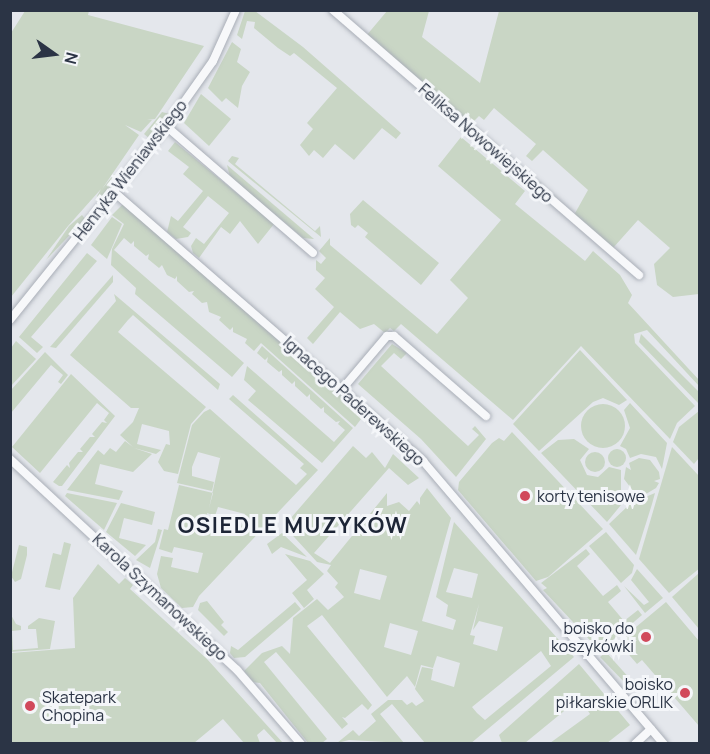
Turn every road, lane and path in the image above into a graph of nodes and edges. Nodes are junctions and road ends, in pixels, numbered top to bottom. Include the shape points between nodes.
1 (236, 10) edge
2 (333, 10) edge
3 (166, 126) junction
4 (114, 192) junction
5 (313, 253) dead end
6 (639, 275) dead end
7 (10, 320) edge
8 (343, 388) junction
9 (486, 416) dead end
10 (10, 459) edge
11 (651, 729) junction
12 (301, 744) edge
13 (635, 744) edge
14 (663, 744) edge

1 - 3 street, Henryka Wieniawskiego via 213,61
2 - 6 street, Feliksa Nowowiejskiego
3 - 4 street, Henryka Wieniawskiego
3 - 5 street
4 - 7 street, Henryka Wieniawskiego
4 - 8 street, Ignacego Paderewskiego
8 - 9 street via 387,336 394,336
8 - 11 street, Ignacego Paderewskiego via 423,461
10 - 12 street, Karola Szymanowskiego via 237,670
11 - 13 street
11 - 14 street, Ignacego Paderewskiego

